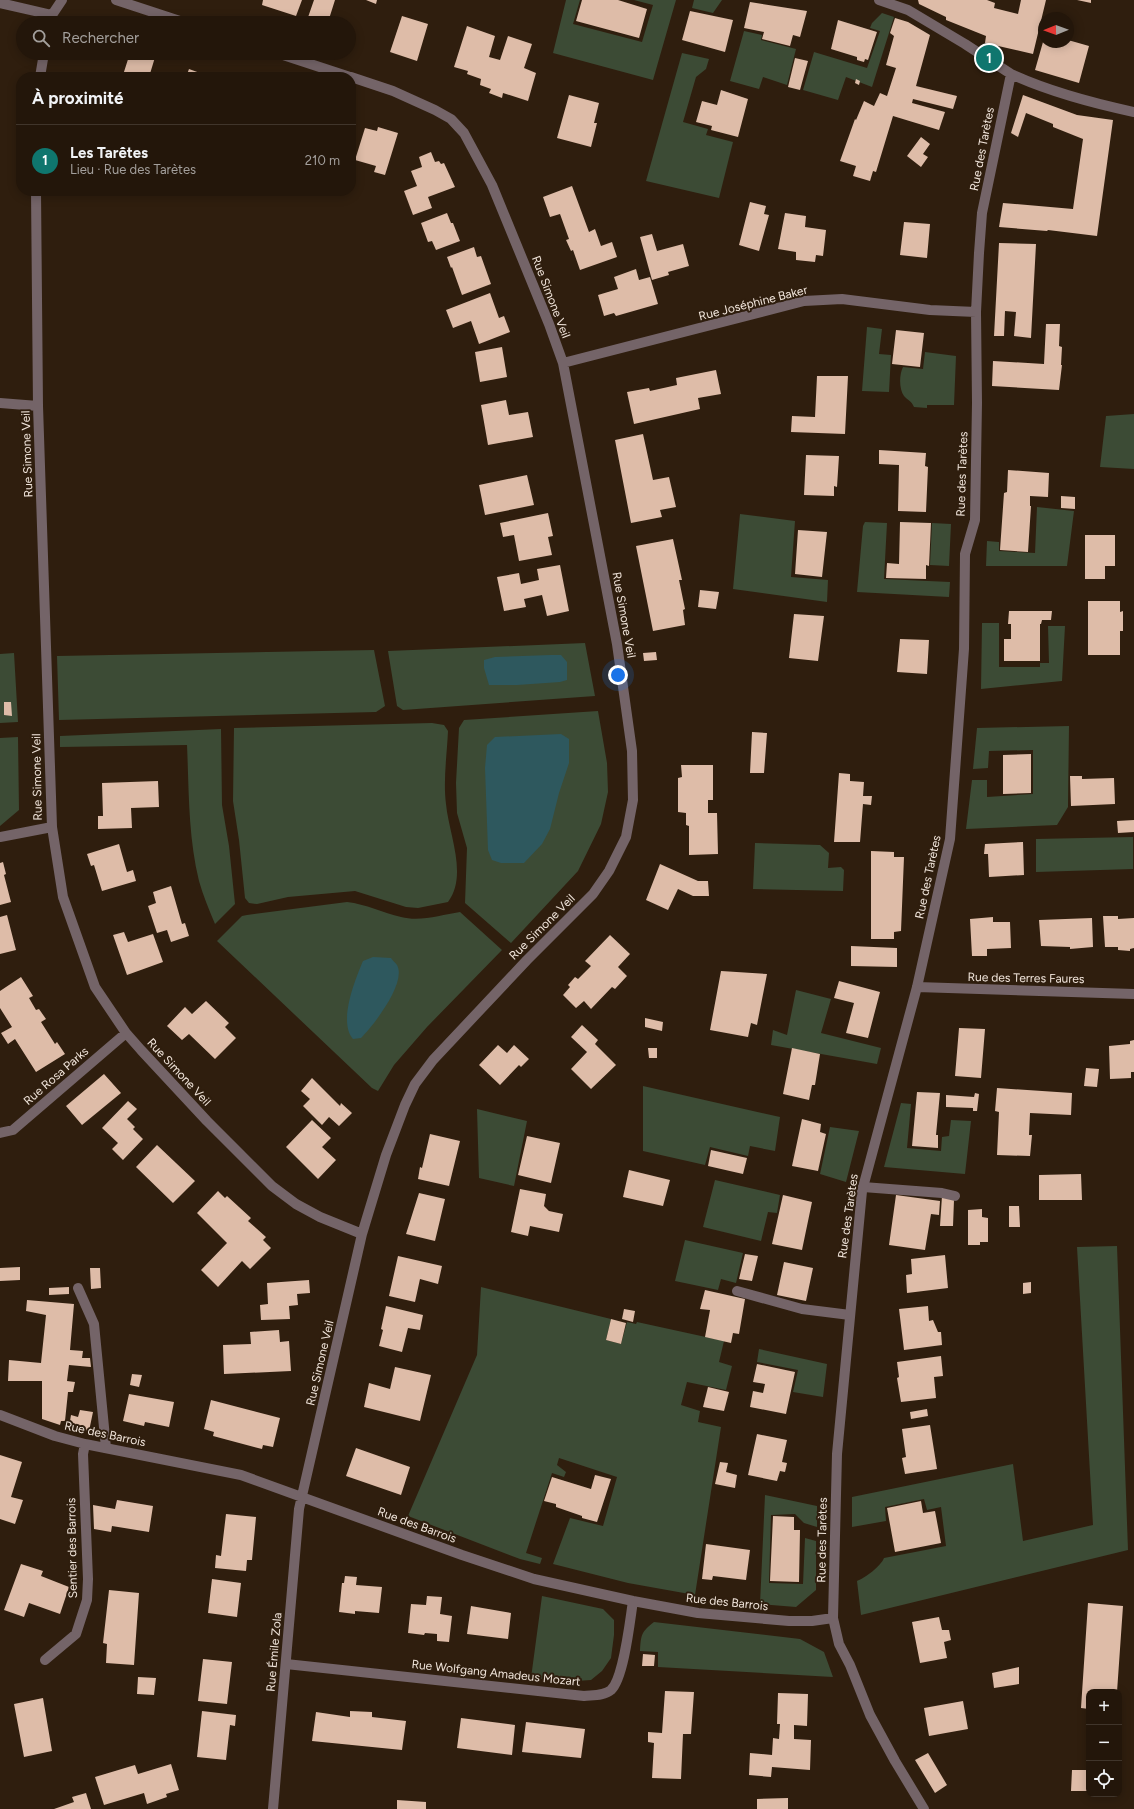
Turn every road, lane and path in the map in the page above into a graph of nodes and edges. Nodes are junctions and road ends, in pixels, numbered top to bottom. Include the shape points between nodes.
1 (62, 0) edge
2 (116, 0) edge
3 (879, 0) edge
4 (0, 3) edge
5 (41, 16) edge
6 (53, 16) edge
7 (165, 16) edge
8 (43, 60) edge
9 (298, 60) edge
10 (41, 72) edge
11 (335, 72) edge
12 (1011, 74) junction
13 (356, 79) edge
14 (1134, 112) edge
15 (36, 196) edge
16 (976, 312) junction
17 (562, 363) junction
18 (0, 403) edge
19 (38, 406) junction
20 (52, 827) junction
21 (0, 837) edge
22 (917, 987) junction
23 (1134, 994) edge
24 (126, 1033) junction
25 (0, 1133) edge
26 (863, 1187) junction
27 (955, 1196) dead end
28 (362, 1234) junction
29 (78, 1288) dead end
30 (736, 1291) dead end
31 (850, 1316) junction
32 (0, 1415) edge
33 (85, 1444) junction
34 (106, 1448) junction
35 (302, 1496) junction
36 (633, 1601) junction
37 (833, 1618) junction
38 (45, 1660) dead end
39 (286, 1664) junction
40 (273, 1809) edge
41 (277, 1809) edge
42 (924, 1809) edge

1 - 6 street
2 - 7 street
3 - 12 street via 908,10
4 - 5 street
8 - 10 street
9 - 11 street, Rue Simone Veil
12 - 14 street via 1027,82 1084,100
12 - 16 street, Rue des Tarètes via 982,213
13 - 17 street, Rue Simone Veil via 393,91 435,110 451,119 464,133 492,185 549,324
15 - 19 street, Rue Simone Veil
16 - 17 street, Rue Joséphine Baker via 930,310 842,299 804,301
16 - 22 street, Rue des Tarètes via 975,520 965,554 964,649 950,839
17 - 28 street, Rue Simone Veil via 617,644 632,751 633,800 626,837 609,871 593,894 443,1049 415,1084 386,1155
18 - 19 street
19 - 20 street, Rue Simone Veil
20 - 21 street
20 - 24 street, Rue Simone Veil via 65,904 95,987
22 - 23 street, Rue des Terres Faures
22 - 26 street, Rue des Tarètes
24 - 25 street, Rue Rosa Parks via 13,1130
24 - 28 street, Rue Simone Veil via 207,1121 272,1186 296,1204 320,1217
26 - 27 street
26 - 31 street, Rue des Tarètes
28 - 35 street, Rue Simone Veil
29 - 34 street via 94,1324
30 - 31 street via 802,1309
31 - 37 street, Rue des Tarètes via 837,1454
32 - 33 street, Rue des Barrois via 54,1436
33 - 34 street, Rue des Barrois
33 - 38 street, Sentier des Barrois via 83,1454 87,1600 76,1634
34 - 35 street, Rue des Barrois via 241,1475
35 - 36 street, Rue des Barrois via 534,1579
35 - 39 street, Rue Émile Zola
36 - 37 street, Rue des Barrois via 698,1613 777,1620 812,1621
36 - 39 street, Rue Wolfgang Amadeus Mozart via 619,1679 610,1691 598,1695 584,1696
37 - 42 street, Rue des Tarètes via 839,1644 870,1715 894,1761
39 - 40 street, Rue Émile Zola
40 - 41 street

